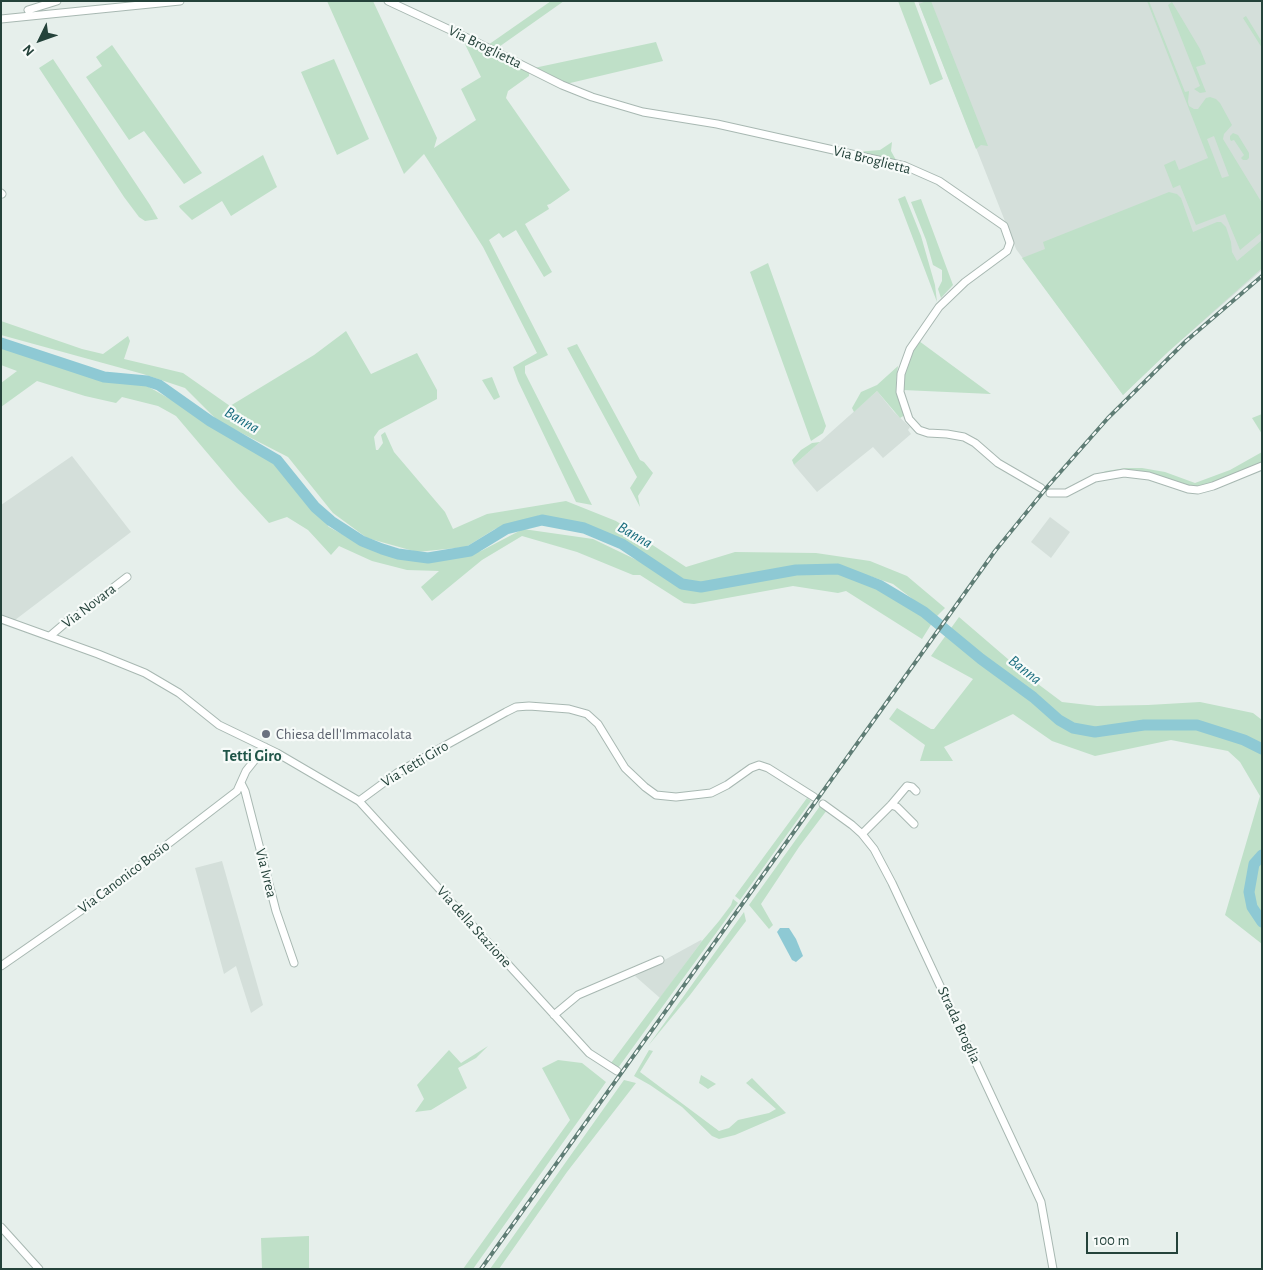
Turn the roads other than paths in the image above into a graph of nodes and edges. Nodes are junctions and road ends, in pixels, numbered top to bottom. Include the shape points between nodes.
1 (26, 1) edge
2 (57, 1) edge
3 (180, 1) edge
4 (388, 1) edge
5 (42, 6) junction
6 (28, 10) junction
7 (44, 15) junction
8 (24, 17) junction
9 (1, 19) edge
10 (1262, 466) edge
11 (1041, 488) dead end
12 (1050, 493) dead end
13 (127, 577) dead end
14 (1, 619) edge
15 (50, 636) junction
16 (265, 747) junction
17 (241, 783) junction
18 (916, 791) dead end
19 (814, 797) dead end
20 (359, 801) junction
21 (824, 804) dead end
22 (891, 805) junction
23 (914, 824) dead end
24 (862, 834) junction
25 (660, 960) dead end
26 (294, 963) dead end
27 (1, 966) edge
28 (554, 1015) junction
29 (616, 1071) dead end
30 (1, 1227) edge
31 (39, 1269) edge
32 (1053, 1269) edge

1 - 6 street
2 - 5 street
3 - 7 street
4 - 11 street, Via Broglietta via 592,97 642,112 717,124 905,166 938,181 1004,226 1010,243 1007,251 938,307 910,349 901,374 900,392 908,419 919,430 964,437 998,463
5 - 6 street
5 - 7 street
6 - 8 street
7 - 8 street
8 - 9 street
10 - 12 street via 1198,490 1129,472 1095,478 1066,493
13 - 15 street, Via Novara
14 - 15 street
15 - 16 street via 145,673 179,693 219,725
16 - 17 street, Via Canonico Bosio
16 - 20 street
17 - 26 street, Via Ivrea via 276,911
17 - 27 street, Via Canonico Bosio via 237,791 94,901
18 - 22 street via 908,786
19 - 20 street, Via Tetti Giro via 759,765 711,793 676,797 656,794 625,768 604,732 587,714 529,706 516,707 439,749 397,773
20 - 28 street, Via della Stazione
21 - 24 street, Strada Broglia
22 - 23 street
22 - 24 street
24 - 32 street, Strada Broglia via 892,883 1042,1202
25 - 28 street via 578,995
28 - 29 street, Via della Stazione via 589,1053
30 - 31 street

